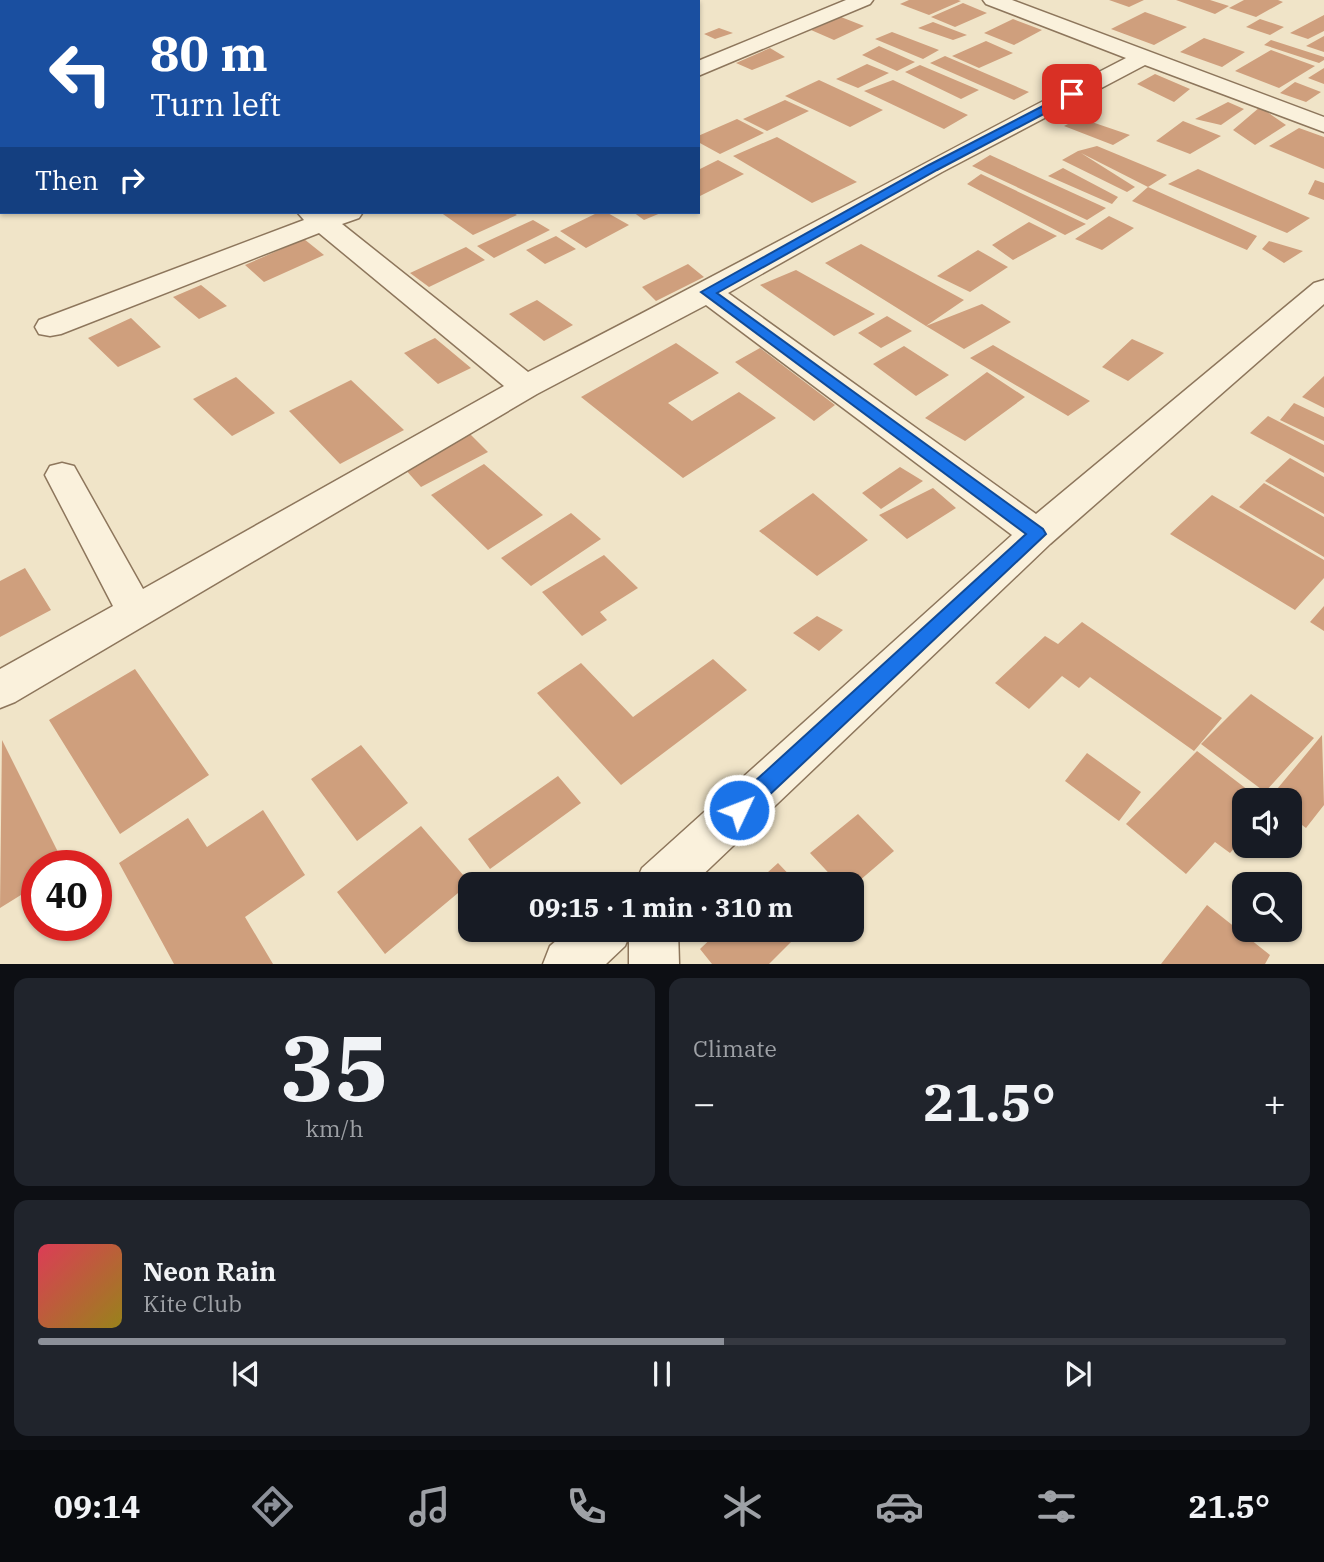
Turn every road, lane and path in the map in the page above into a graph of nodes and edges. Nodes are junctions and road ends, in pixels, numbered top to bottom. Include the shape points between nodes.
1 (863, 0) edge
2 (993, 0) edge
3 (1142, 58) junction
4 (700, 67) edge
5 (1324, 125) edge
6 (328, 215) edge
7 (1324, 289) edge
8 (708, 292) junction
9 (50, 327) dead end
10 (526, 387) junction
11 (62, 475) dead end
12 (1037, 534) junction
13 (136, 612) junction
14 (0, 690) edge
15 (672, 872) edge
16 (593, 942) edge
17 (654, 942) edge
18 (568, 964) edge
19 (654, 964) edge

1 - 4 street
2 - 3 street
3 - 5 street
3 - 8 street
6 - 9 street
6 - 10 street
7 - 12 street
8 - 10 street
8 - 12 street
10 - 13 street
11 - 13 street
12 - 15 street
13 - 14 street
16 - 18 street
17 - 19 street

